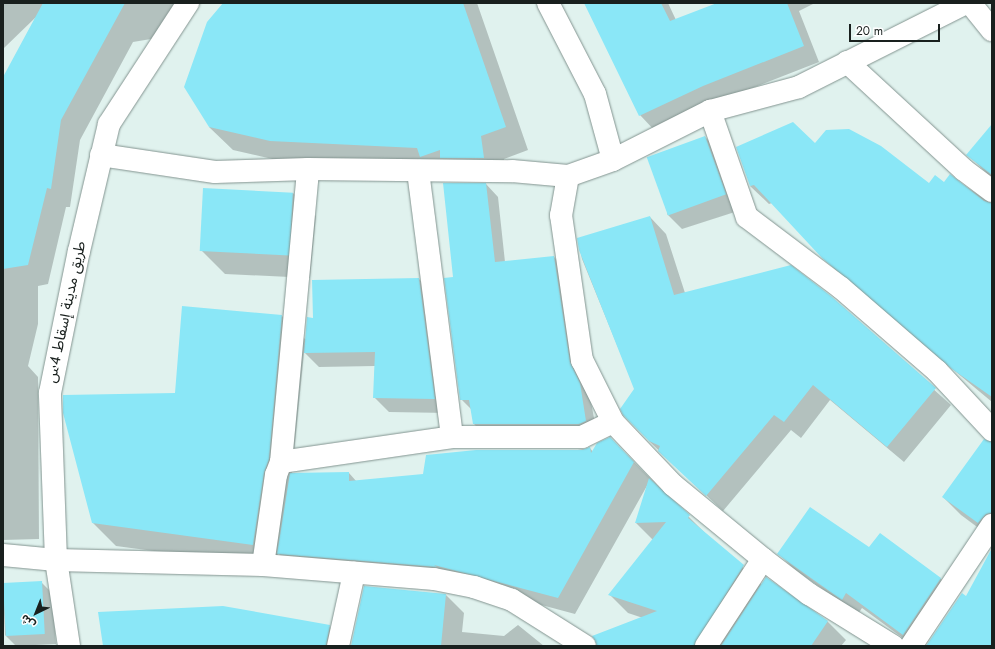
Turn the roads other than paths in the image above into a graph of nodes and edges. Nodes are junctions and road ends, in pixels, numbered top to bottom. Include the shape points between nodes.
1 (188, 3) edge
2 (548, 3) edge
3 (966, 3) edge
4 (970, 3) edge
5 (992, 30) edge
6 (847, 62) junction
7 (710, 111) junction
8 (101, 155) junction
9 (613, 160) junction
10 (308, 169) junction
11 (418, 170) junction
12 (568, 176) junction
13 (992, 191) edge
14 (613, 422) junction
15 (992, 430) edge
16 (452, 437) junction
17 (281, 462) junction
18 (992, 525) edge
19 (3, 555) edge
20 (764, 559) junction
21 (56, 560) junction
22 (263, 565) junction
23 (354, 573) junction
24 (69, 646) edge
25 (338, 646) edge
26 (586, 646) edge
27 (706, 646) edge
28 (893, 646) edge
29 (911, 646) edge

1 - 8 street, طريق مدينة إسقاط 4س via 109,124
2 - 9 street via 595,94
3 - 6 street
4 - 5 street
6 - 7 street via 799,87
6 - 13 street via 964,170
7 - 9 street
7 - 15 street via 747,217 840,287 880,321 936,371
8 - 10 street via 215,172
8 - 21 street, طريق مدينة إسقاط 4س via 50,392
9 - 12 street
10 - 11 street
10 - 17 street
11 - 12 street via 512,171
11 - 16 street
12 - 14 street via 562,215 582,360
14 - 16 street via 582,437
14 - 20 street via 674,485
16 - 17 street
17 - 22 street via 276,475
18 - 29 street
19 - 21 street
20 - 27 street
20 - 28 street via 809,594
21 - 22 street
21 - 24 street, طريق مدينة إسقاط 4س
22 - 23 street
23 - 25 street
23 - 26 street via 434,579 474,587 512,600

